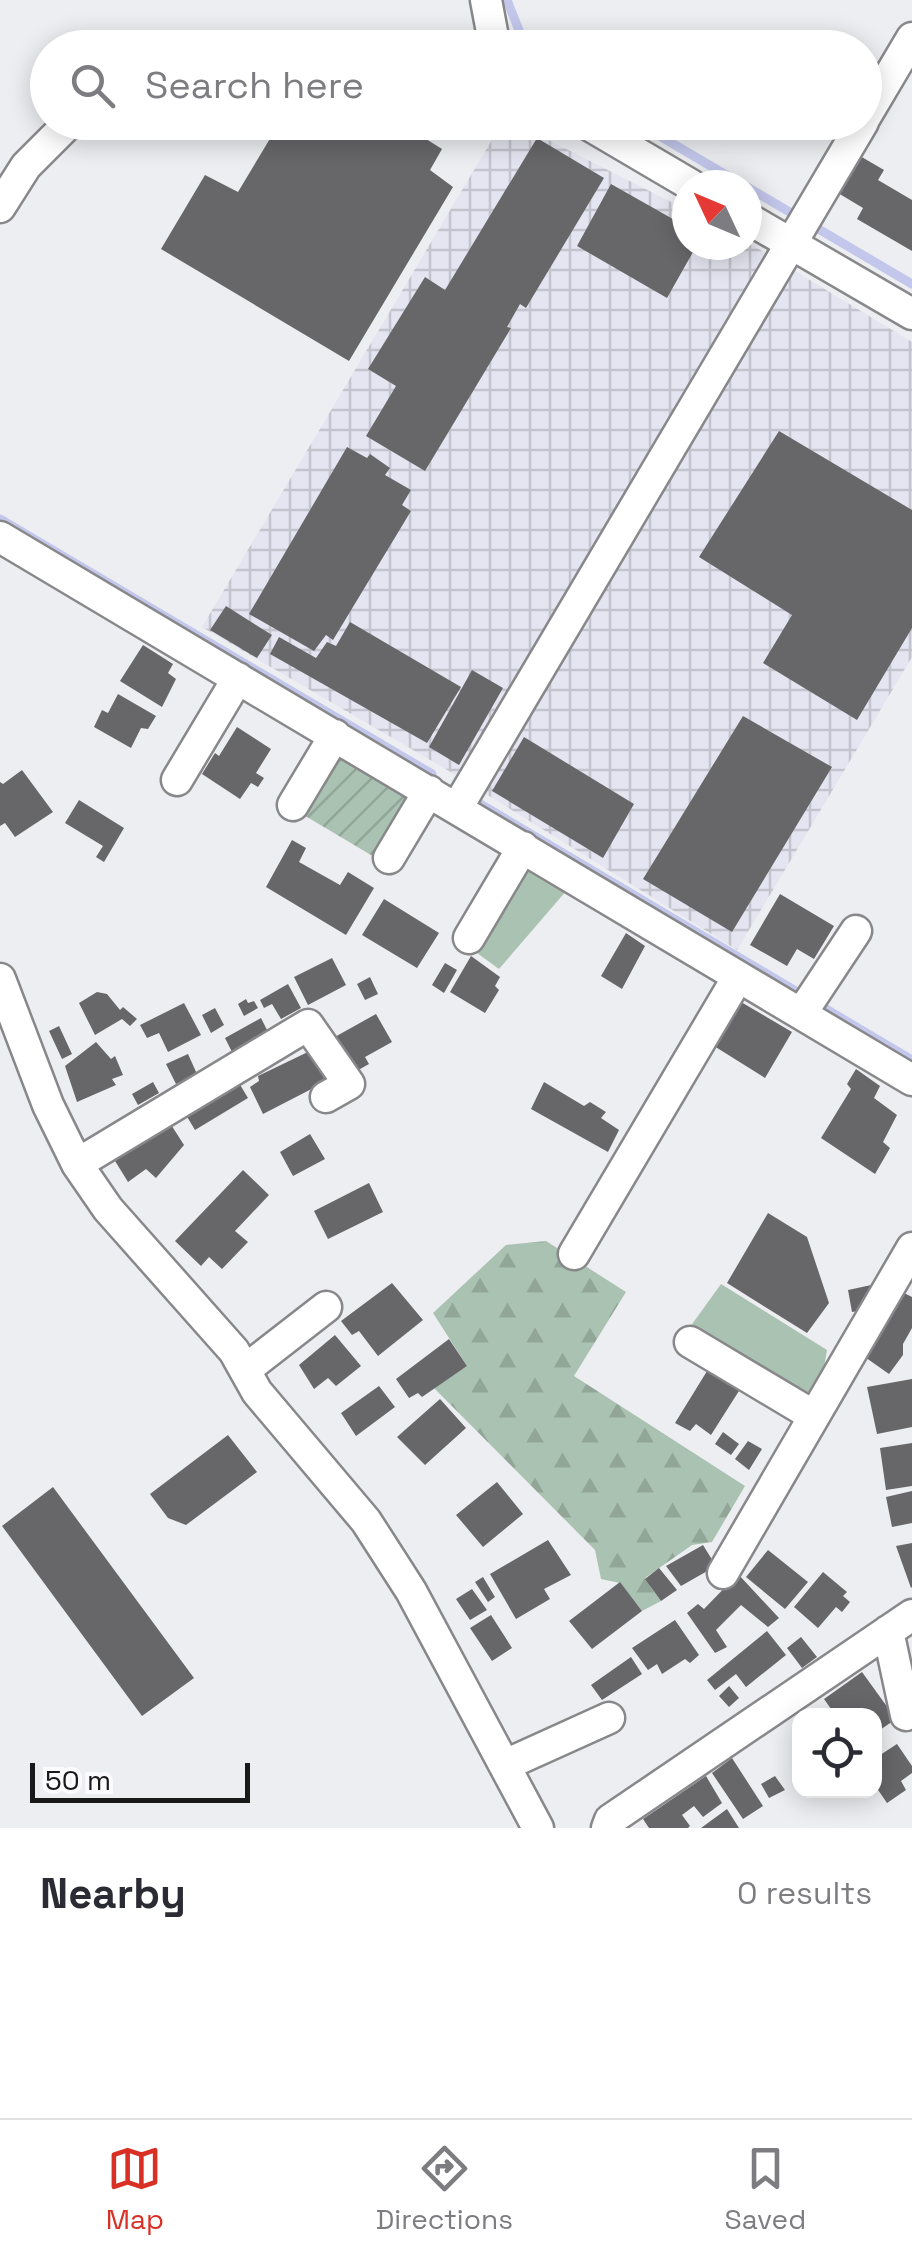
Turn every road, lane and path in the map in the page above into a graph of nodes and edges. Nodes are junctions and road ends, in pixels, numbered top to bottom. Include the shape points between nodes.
1 (912, 38) edge
2 (882, 90) edge
3 (52, 140) edge
4 (615, 140) edge
5 (853, 140) edge
6 (672, 174) edge
7 (0, 207) edge
8 (762, 227) edge
9 (792, 244) junction
10 (912, 314) edge
11 (0, 538) edge
12 (238, 678) junction
13 (336, 735) junction
14 (178, 780) dead end
15 (429, 790) junction
16 (293, 805) dead end
17 (457, 808) junction
18 (523, 847) junction
19 (389, 858) dead end
20 (856, 931) dead end
21 (468, 938) dead end
22 (738, 978) junction
23 (0, 979) edge
24 (810, 1003) junction
25 (912, 1080) edge
26 (326, 1097) dead end
27 (76, 1164) junction
28 (912, 1248) edge
29 (574, 1254) dead end
30 (326, 1308) dead end
31 (690, 1342) dead end
32 (245, 1370) junction
33 (814, 1416) junction
34 (723, 1572) dead end
35 (900, 1623) edge
36 (906, 1716) dead end
37 (609, 1718) dead end
38 (504, 1765) junction
39 (538, 1828) edge
40 (607, 1828) edge

1 - 2 street
3 - 7 street
4 - 6 street
5 - 9 street
8 - 9 street
9 - 10 street
9 - 17 street
11 - 12 street
12 - 13 street
12 - 14 street
13 - 15 street
13 - 16 street
15 - 17 street
15 - 19 street
17 - 18 street
18 - 21 street
18 - 22 street
20 - 24 street
22 - 24 street
22 - 29 street
23 - 27 street
24 - 25 street via 892,1050
26 - 27 street via 349,1084 308,1025
27 - 32 street
28 - 33 street
30 - 32 street
31 - 33 street
32 - 38 street via 256,1392 366,1521
33 - 34 street
35 - 36 street
35 - 40 street
37 - 38 street
38 - 39 street

